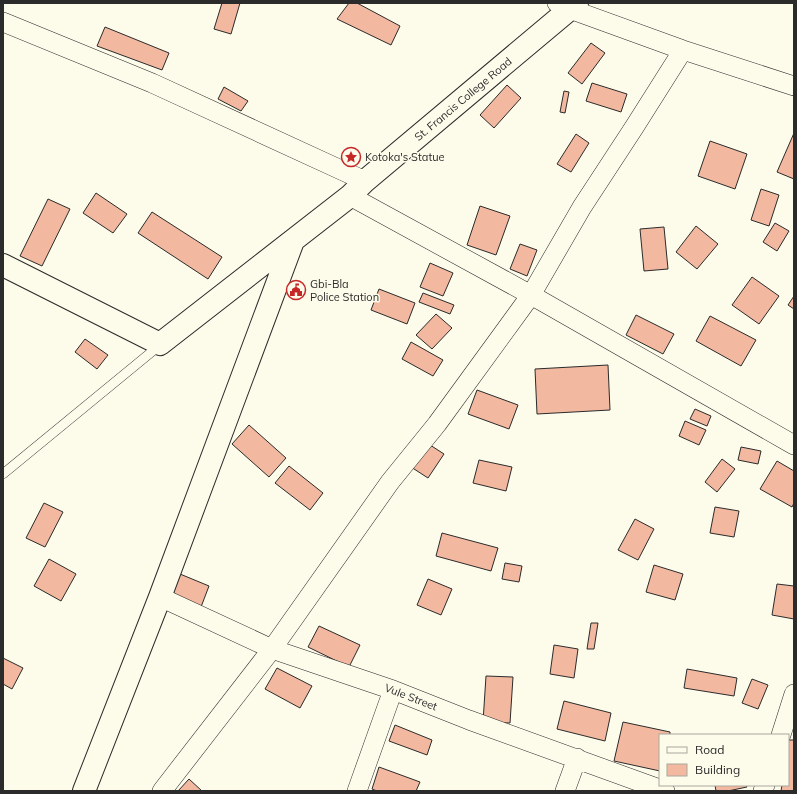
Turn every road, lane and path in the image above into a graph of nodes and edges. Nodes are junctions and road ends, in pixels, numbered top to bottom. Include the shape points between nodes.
1 (568, 5) edge
2 (3, 22) edge
3 (683, 50) junction
4 (794, 86) edge
5 (357, 189) junction
6 (293, 241) junction
7 (3, 265) edge
8 (530, 295) junction
9 (160, 344) junction
10 (794, 445) edge
11 (3, 474) edge
12 (160, 597) junction
13 (272, 649) junction
14 (393, 690) junction
15 (794, 694) edge
16 (782, 734) edge
17 (577, 758) junction
18 (84, 791) edge
19 (162, 791) edge
20 (357, 791) edge
21 (565, 791) edge
22 (665, 791) edge

1 - 3 street
1 - 5 main road, St. Francis College Road
2 - 5 street via 152,83
3 - 4 street
3 - 8 street via 582,207
5 - 6 main road, St. Francis College Road
5 - 8 street
6 - 9 main road, St. Francis College Road
6 - 12 main road
7 - 9 main road
8 - 10 street
8 - 13 street via 437,424 390,482
9 - 11 lane
12 - 13 street, Vule Street
12 - 18 main road
13 - 14 street, Vule Street
13 - 19 street
14 - 17 street, Vule Street
14 - 20 street
15 - 16 street
17 - 21 street
17 - 22 street, Vule Street

